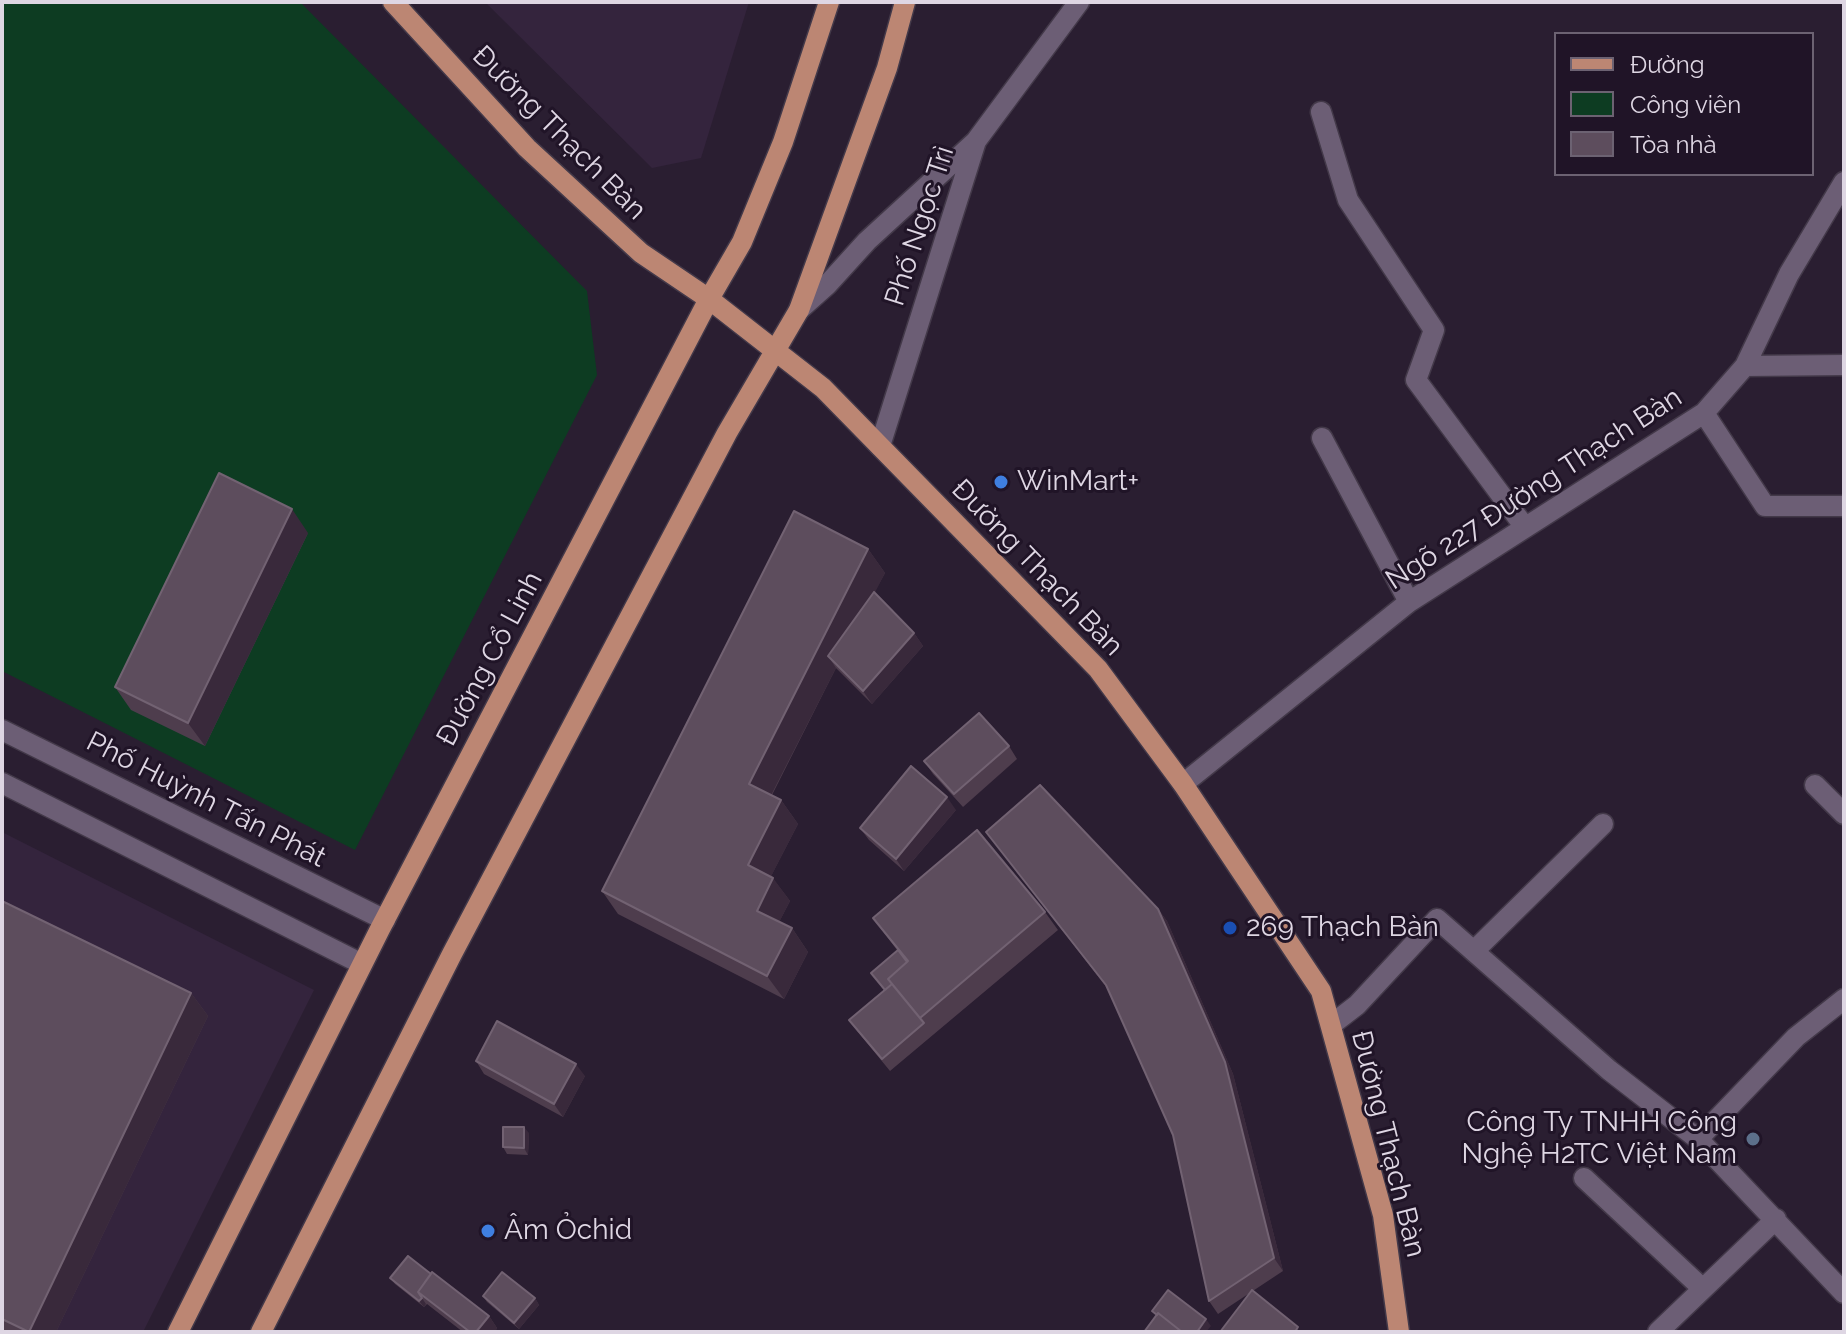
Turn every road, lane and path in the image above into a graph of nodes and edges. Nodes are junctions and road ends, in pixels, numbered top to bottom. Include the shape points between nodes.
1 (393, 2) edge
2 (829, 2) edge
3 (905, 2) edge
4 (1079, 2) edge
5 (1321, 112) dead end
6 (976, 141) junction
7 (1844, 182) edge
8 (709, 299) junction
9 (799, 310) junction
10 (777, 351) junction
11 (1844, 365) edge
12 (1745, 366) junction
13 (1704, 413) junction
14 (1322, 438) dead end
15 (880, 446) junction
16 (1844, 506) edge
17 (1524, 526) junction
18 (1409, 602) junction
19 (2, 730) edge
20 (2, 783) edge
21 (1183, 784) junction
22 (1815, 785) dead end
23 (1844, 814) edge
24 (1603, 824) dead end
25 (385, 920) junction
26 (1475, 950) junction
27 (362, 964) junction
28 (1844, 999) edge
29 (1331, 1025) junction
30 (1698, 1139) junction
31 (1584, 1178) dead end
32 (1776, 1219) junction
33 (1703, 1289) junction
34 (1844, 1293) edge
35 (178, 1332) edge
36 (261, 1332) edge
37 (1399, 1332) edge
38 (1658, 1332) edge

1 - 8 main road, Đường Thạch Bàn via 527,148 641,253
2 - 8 main road, Đường Cổ Linh via 783,142 742,242
3 - 9 main road via 887,68
4 - 6 street, Phố Ngọc Trì
5 - 17 street via 1348,200 1434,330 1416,380
6 - 9 street
6 - 15 street, Phố Ngọc Trì
7 - 12 street, Ngõ 227 Đường Thạch Bàn via 1789,274
8 - 10 main road, Đường Thạch Bàn
8 - 25 main road, Đường Cổ Linh
9 - 10 main road
10 - 15 main road, Đường Thạch Bàn
10 - 36 main road via 727,433 482,898
11 - 12 street
12 - 13 street, Ngõ 227 Đường Thạch Bàn
13 - 16 street via 1765,506
13 - 17 street, Ngõ 227 Đường Thạch Bàn
14 - 18 street
15 - 21 main road, Đường Thạch Bàn via 1098,669
17 - 18 street, Ngõ 227 Đường Thạch Bàn
18 - 21 street, Ngõ 227 Đường Thạch Bàn
19 - 25 street, Phố Huỳnh Tấn Phát
20 - 27 street
21 - 29 main road, Đường Thạch Bàn via 1321,991
22 - 23 street
24 - 26 street
25 - 27 main road, Đường Cổ Linh
26 - 29 street via 1437,919 1357,1005
26 - 30 street via 1609,1070
27 - 35 main road, Đường Cổ Linh
28 - 30 street via 1796,1037
29 - 37 main road, Đường Thạch Bàn via 1383,1215
30 - 32 street
31 - 33 street
32 - 33 street
32 - 34 street
33 - 38 street

